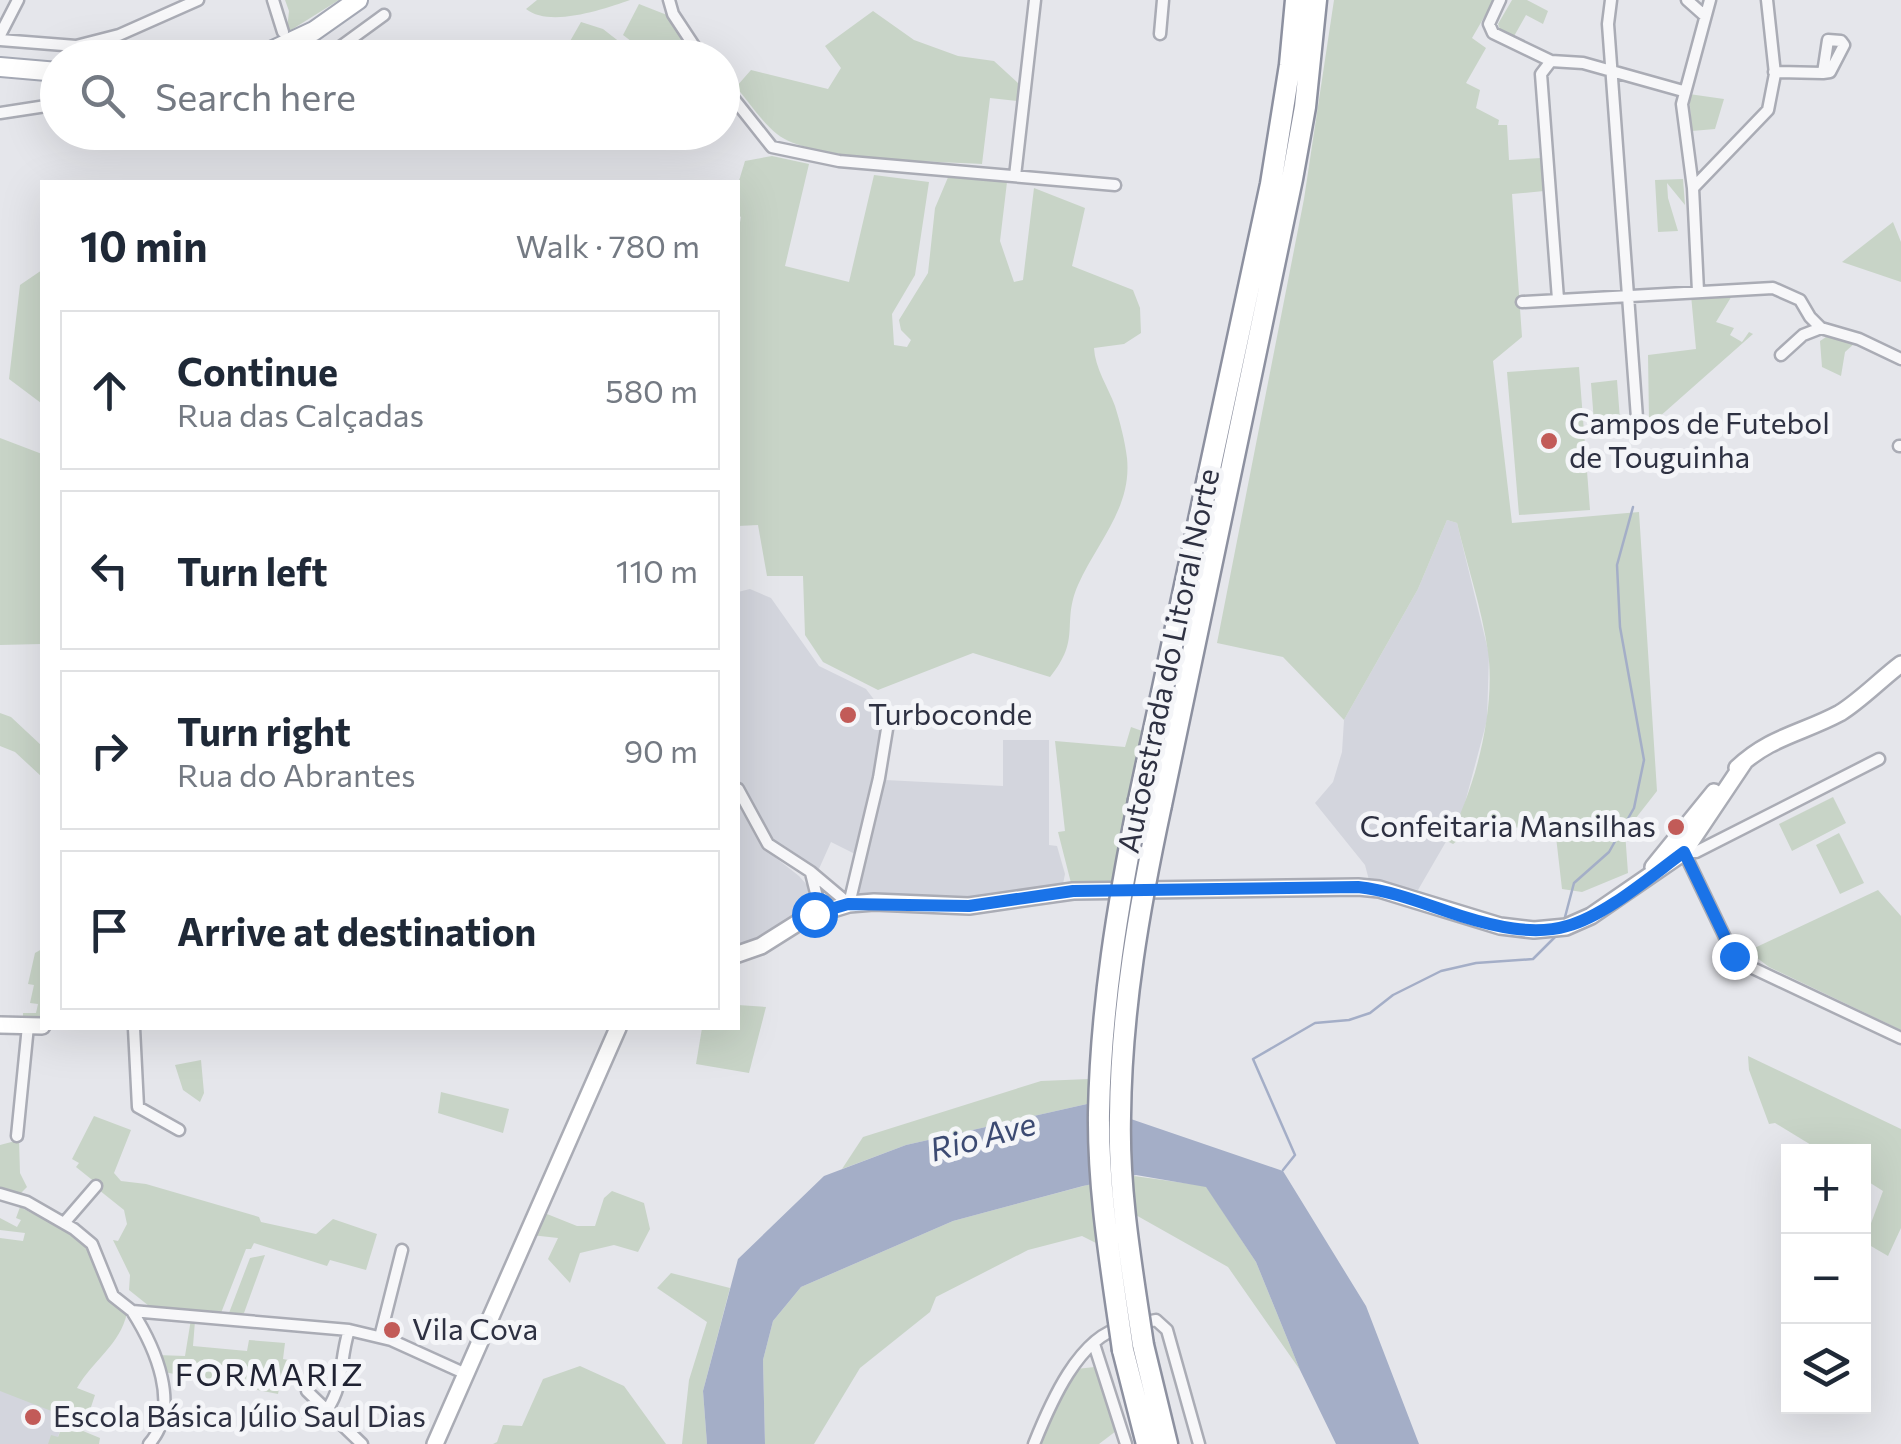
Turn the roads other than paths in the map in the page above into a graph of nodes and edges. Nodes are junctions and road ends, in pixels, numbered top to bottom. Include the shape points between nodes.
1 (18, 0) edge
2 (198, 0) edge
3 (273, 0) edge
4 (358, 0) edge
5 (668, 0) edge
6 (1035, 0) edge
7 (1163, 0) edge
8 (1296, 0) edge
9 (1316, 0) edge
10 (1500, 0) edge
11 (1611, 0) edge
12 (1687, 0) edge
13 (1710, 0) edge
14 (1767, 0) edge
15 (384, 16) dead end
16 (1705, 16) junction
17 (283, 32) dead end
18 (1160, 34) dead end
19 (0, 38) edge
20 (99, 40) edge
21 (295, 40) edge
22 (350, 40) edge
23 (690, 40) edge
24 (40, 42) edge
25 (1551, 61) junction
26 (0, 67) edge
27 (40, 70) edge
28 (1612, 72) junction
29 (1774, 72) junction
30 (1823, 72) dead end
31 (1683, 91) junction
32 (40, 107) edge
33 (740, 107) edge
34 (0, 113) edge
35 (1015, 176) junction
36 (1116, 185) dead end
37 (1694, 188) junction
38 (1698, 290) junction
39 (1628, 296) junction
40 (1558, 299) junction
41 (1522, 302) dead end
42 (1820, 328) junction
43 (1817, 342) dead end
44 (1781, 355) dead end
45 (1901, 359) edge
46 (1638, 418) dead end
47 (1901, 664) edge
48 (887, 729) dead end
49 (1879, 759) dead end
50 (740, 793) edge
51 (1678, 848) junction
52 (811, 872) junction
53 (848, 904) junction
54 (814, 914) junction
55 (740, 953) edge
56 (0, 1025) edge
57 (35, 1026) edge
58 (134, 1030) edge
59 (617, 1030) edge
60 (1901, 1038) edge
61 (179, 1130) dead end
62 (17, 1136) dead end
63 (96, 1186) dead end
64 (0, 1194) edge
65 (64, 1223) junction
66 (402, 1250) dead end
67 (132, 1311) junction
68 (152, 1313) junction
69 (142, 1326) junction
70 (349, 1330) junction
71 (380, 1336) junction
72 (1094, 1344) junction
73 (1133, 1348) junction
74 (466, 1374) junction
75 (307, 1391) dead end
76 (327, 1410) junction
77 (149, 1444) edge
78 (362, 1444) edge
79 (435, 1444) edge
80 (1034, 1444) edge
81 (1126, 1444) edge
82 (1147, 1444) edge
83 (1168, 1444) edge
84 (1198, 1444) edge

1 - 19 street
2 - 20 street
3 - 17 street
4 - 21 main road
5 - 23 street
6 - 35 street
7 - 18 street
8 - 73 highway, Autoestrada do Litoral Norte, bridge via 1271,184 1113,936 1099,1116 1104,1219
9 - 73 highway, Autoestrada do Litoral Norte, bridge via 1292,179 1133,942 1120,1120
10 - 25 street via 1492,32
11 - 28 street
12 - 16 street
13 - 16 street
14 - 29 street
15 - 22 street
16 - 31 street
19 - 24 street
25 - 28 street
25 - 40 street via 1541,74
26 - 27 main road
28 - 31 street
28 - 39 street
29 - 30 street
29 - 37 street via 1768,110
31 - 37 street
32 - 34 street
33 - 35 street via 772,147
35 - 36 street
37 - 38 street
38 - 39 street
38 - 42 street via 1788,292
39 - 40 street
39 - 46 street
40 - 41 street
42 - 43 street
42 - 44 street
42 - 45 street
47 - 51 main road via 1842,712 1782,736 1745,761 1709,797
48 - 53 street
49 - 51 street via 1712,845 1696,852
50 - 52 street via 768,844
51 - 53 main road via 1591,916 1534,930 1358,887 1073,891 969,906
51 - 60 street via 1742,963
52 - 53 street
52 - 54 street
53 - 54 main road
54 - 55 main road
56 - 57 main road
57 - 62 street
58 - 61 street via 138,1107
59 - 74 main road
63 - 65 street
64 - 65 street
65 - 67 street via 92,1244 114,1296
66 - 71 street
67 - 68 street
67 - 69 street
68 - 69 street
68 - 70 street
69 - 77 street via 166,1404
70 - 71 street
70 - 76 street via 340,1391
71 - 74 street
72 - 80 street via 1072,1366
72 - 81 street
72 - 84 street via 1104,1331 1156,1320 1167,1330
73 - 82 highway, Autoestrada do Litoral Norte
73 - 83 highway, Autoestrada do Litoral Norte
74 - 79 main road
75 - 76 street
76 - 78 street

